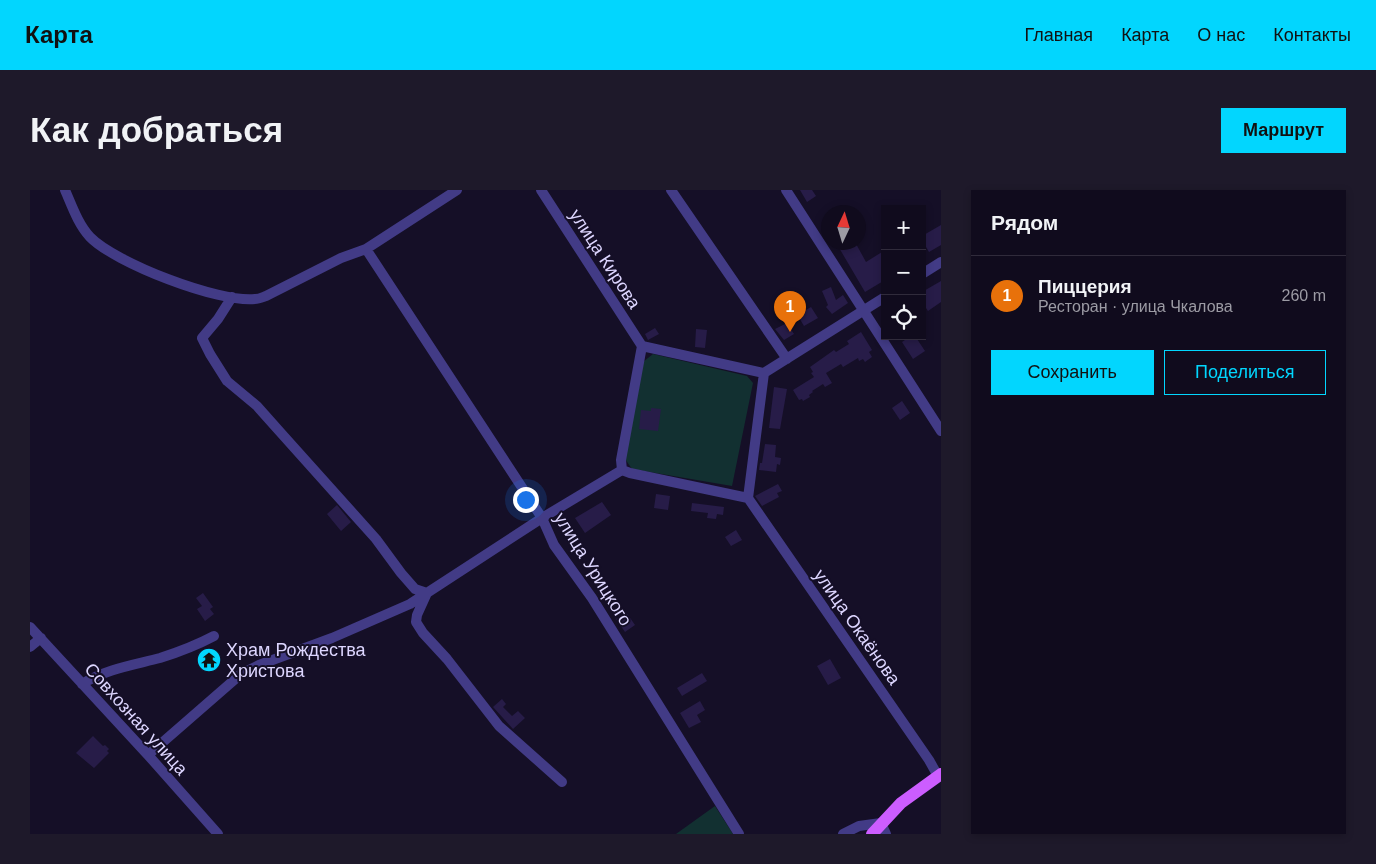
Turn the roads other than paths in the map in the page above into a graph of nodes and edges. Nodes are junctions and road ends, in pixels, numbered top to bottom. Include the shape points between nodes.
1 (65, 190) edge
2 (457, 190) edge
3 (541, 190) edge
4 (671, 190) edge
5 (786, 190) edge
6 (366, 249) junction
7 (941, 262) edge
8 (926, 271) edge
9 (232, 297) junction
10 (881, 299) edge
11 (863, 310) junction
12 (642, 346) junction
13 (787, 359) junction
14 (764, 373) junction
15 (941, 431) edge
16 (622, 470) junction
17 (748, 498) junction
18 (542, 518) junction
19 (427, 593) junction
20 (30, 627) edge
21 (214, 636) dead end
22 (40, 638) junction
23 (30, 648) edge
24 (82, 684) junction
25 (148, 755) junction
26 (939, 775) edge
27 (562, 782) dead end
28 (883, 828) edge
29 (218, 834) edge
30 (739, 834) edge
31 (843, 834) edge
32 (872, 834) edge

1 - 9 street via 82,228 113,255 218,296
2 - 6 street
3 - 12 street, улица Кирова
4 - 13 street
5 - 11 street
6 - 9 street via 255,300
6 - 18 street, улица Урицкого
7 - 8 street
9 - 19 street via 202,338 210,354 228,381 282,433 376,539 415,589
10 - 11 street
11 - 13 street
11 - 15 street
12 - 14 street
12 - 16 street via 621,460
13 - 14 street
14 - 17 street
16 - 17 street
16 - 18 street
17 - 26 street, улица Окаёнова
18 - 19 street
18 - 30 street, улица Урицкого via 554,545 592,598
19 - 25 street via 341,635 241,674
19 - 27 street via 416,615 416,622 423,633 499,726
20 - 22 street, Совхозная улица
21 - 24 street via 162,657 97,675
22 - 23 street
22 - 24 street, Совхозная улица
24 - 25 street, Совхозная улица
25 - 29 street, Совхозная улица
26 - 28 main road via 901,803
28 - 31 street via 859,826
28 - 32 main road

